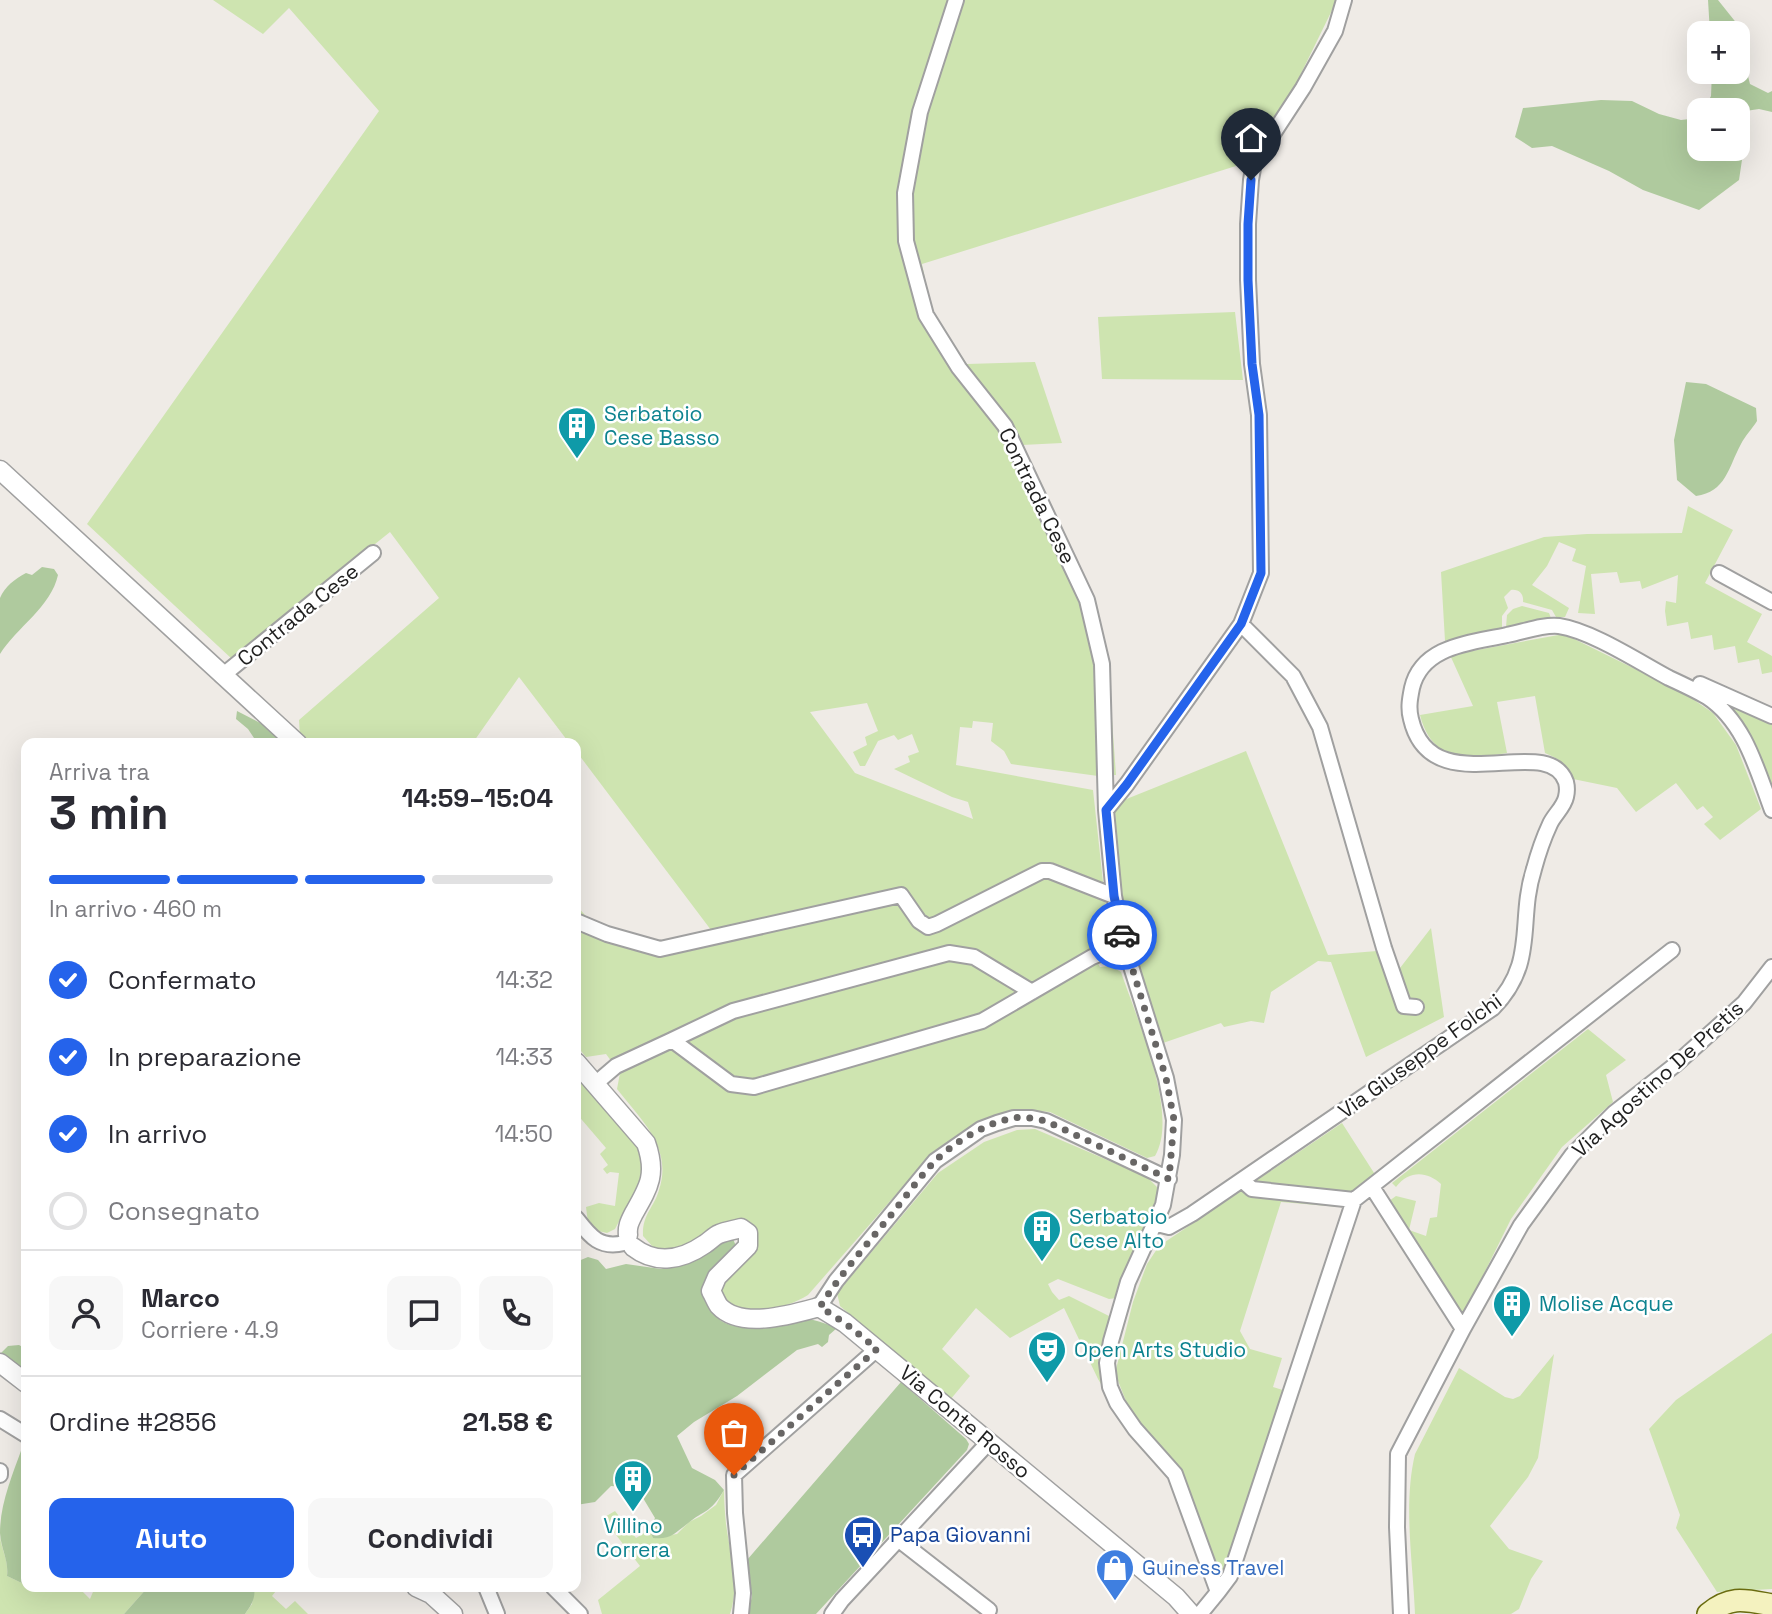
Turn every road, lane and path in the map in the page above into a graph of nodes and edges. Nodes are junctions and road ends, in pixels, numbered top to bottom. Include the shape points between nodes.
1 (956, 0) edge
2 (1344, 0) edge
3 (3, 477) edge
4 (373, 553) dead end
5 (1719, 573) dead end
6 (1772, 602) edge
7 (1241, 624) junction
8 (222, 677) junction
9 (1708, 693) junction
10 (1772, 716) edge
11 (291, 738) edge
12 (1106, 810) junction
13 (1772, 810) edge
14 (1114, 896) junction
15 (581, 922) edge
16 (1124, 944) junction
17 (1672, 950) dead end
18 (1772, 967) edge
19 (1032, 992) junction
20 (1416, 1007) dead end
21 (672, 1041) junction
22 (581, 1068) edge
23 (595, 1084) junction
24 (1169, 1179) junction
25 (1242, 1180) junction
26 (1372, 1187) junction
27 (1354, 1200) junction
28 (581, 1224) edge
29 (1157, 1224) junction
30 (628, 1242) junction
31 (820, 1307) junction
32 (1463, 1329) junction
33 (877, 1349) junction
34 (0, 1363) edge
35 (21, 1378) edge
36 (0, 1419) edge
37 (21, 1432) edge
38 (988, 1443) junction
39 (900, 1540) junction
40 (427, 1592) edge
41 (488, 1592) edge
42 (558, 1592) edge
43 (1218, 1592) junction
44 (1772, 1605) edge
45 (989, 1611) dead end
46 (453, 1614) edge
47 (498, 1614) edge
48 (580, 1614) edge
49 (741, 1614) edge
50 (832, 1614) edge
51 (1191, 1614) edge
52 (1200, 1614) edge
53 (1401, 1614) edge
54 (1708, 1614) edge

1 - 12 street, Contrada Cese via 920,112 905,193 906,241 926,315 1004,426 1087,600 1102,664
2 - 7 street via 1335,31 1254,163 1251,180 1248,280 1259,415 1261,573
3 - 8 street
4 - 8 street, Contrada Cese
5 - 6 street
7 - 12 street
7 - 20 street via 1293,676 1320,727 1384,948 1404,1006
8 - 11 street
9 - 10 street
9 - 13 street, Via Giuseppe Folchi via 1749,749
9 - 25 street, Via Giuseppe Folchi via 1590,636 1556,625 1451,647 1420,669 1409,701 1414,727 1427,748 1454,763 1550,763 1566,783 1566,799 1551,822 1532,872 1521,964 1505,996 1493,1008
12 - 14 street, Contrada Cese
14 - 15 street via 1042,871 928,927 901,895 660,949
14 - 16 street, Contrada Cese
16 - 19 street
16 - 24 street, Contrada Cese via 1166,1078 1174,1120
17 - 26 street
18 - 32 street, Via Agostino De Pretis via 1744,1003 1614,1113 1572,1155 1521,1225
19 - 21 street via 974,957 949,953 733,1012
19 - 21 street via 982,1021 754,1087 731,1084
21 - 23 street via 616,1066
22 - 23 street
23 - 30 street via 646,1143 652,1159 651,1182 629,1223
24 - 29 street, Contrada Cese
24 - 31 street via 1046,1121 1014,1118 997,1123 935,1161 836,1281
25 - 27 street via 1252,1189
25 - 29 street, Via Giuseppe Folchi via 1169,1227
26 - 27 street
26 - 32 street
27 - 43 street via 1230,1576
28 - 30 street via 594,1240 615,1245
29 - 43 street, Contrada Cese via 1128,1282 1107,1363 1110,1387 1135,1429 1175,1474
30 - 31 street via 642,1254 660,1260 677,1258 718,1234 741,1228 748,1233 748,1246 717,1277 711,1291 719,1305 754,1319
31 - 33 street, Via Conte Rosso
32 - 53 street, Via Agostino De Pretis via 1398,1454
33 - 38 street, Via Conte Rosso
33 - 49 street via 734,1475
34 - 35 street
36 - 37 street
38 - 39 street
38 - 51 street, Via Conte Rosso
39 - 45 street
39 - 50 street
40 - 46 street
41 - 47 street
42 - 48 street
43 - 52 street
44 - 54 main road via 1724,1602

